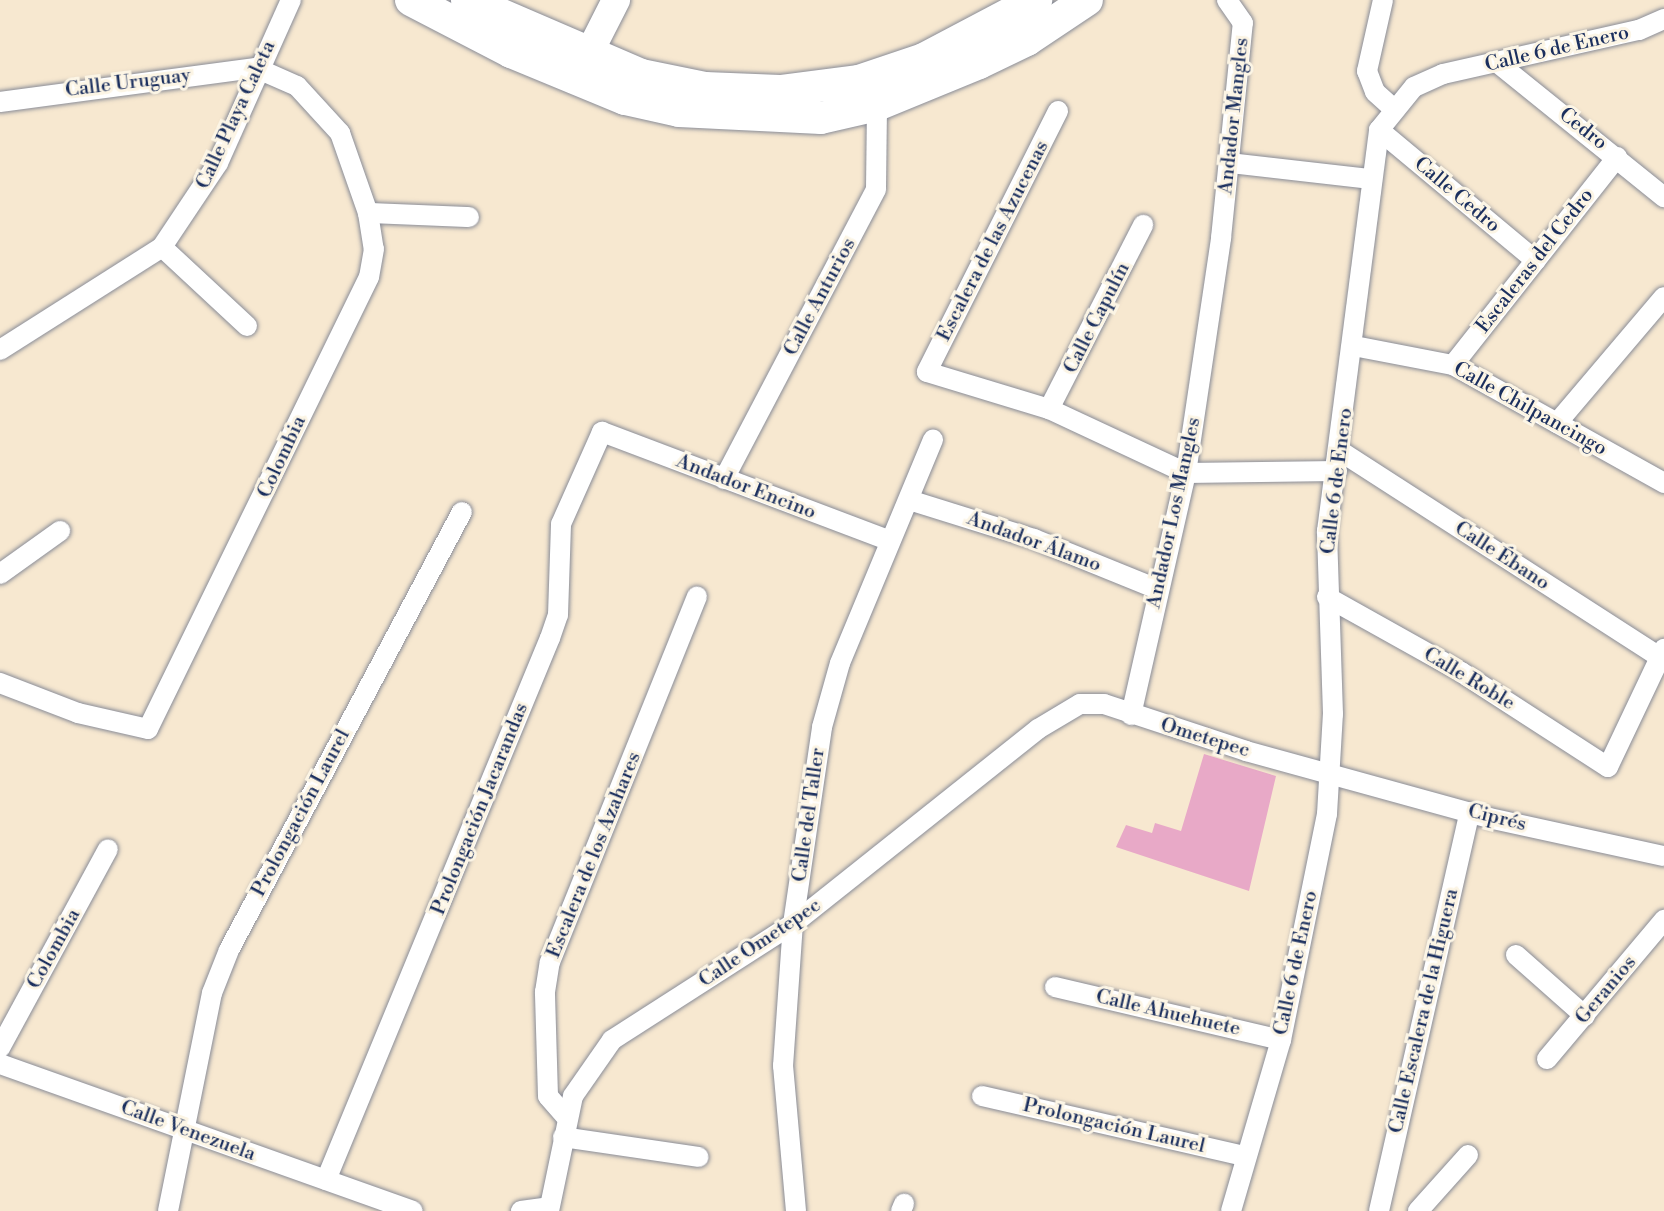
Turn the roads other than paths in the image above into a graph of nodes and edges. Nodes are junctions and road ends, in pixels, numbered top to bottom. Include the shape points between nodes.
1 (291, 0) edge
2 (411, 0) edge
3 (616, 0) edge
4 (1036, 0) edge
5 (1087, 0) edge
6 (1227, 0) edge
7 (1383, 0) edge
8 (479, 3) edge
9 (1660, 27) edge
10 (1499, 64) junction
11 (256, 68) junction
12 (582, 68) junction
13 (0, 102) edge
14 (877, 105) junction
15 (1394, 109) junction
16 (1058, 111) dead end
17 (1379, 130) junction
18 (1617, 157) junction
19 (1230, 163) junction
20 (1370, 178) junction
21 (1664, 197) edge
22 (368, 213) junction
23 (469, 217) dead end
24 (1143, 225) dead end
25 (1221, 238) joint
26 (162, 247) junction
27 (1536, 261) junction
28 (1664, 297) edge
29 (247, 326) dead end
30 (1354, 346) junction
31 (0, 350) edge
32 (1453, 365) junction
33 (1049, 409) junction
34 (1557, 423) junction
35 (603, 432) joint
36 (933, 440) dead end
37 (1340, 451) junction
38 (1337, 471) junction
39 (1186, 473) junction
40 (724, 479) junction
41 (1664, 483) edge
42 (909, 500) junction
43 (462, 512) dead end
44 (60, 531) dead end
45 (890, 541) junction
46 (0, 574) edge
47 (1157, 589) junction
48 (697, 596) dead end
49 (1327, 597) junction
50 (1662, 656) edge
51 (0, 682) edge
52 (1080, 704) joint
53 (1131, 715) junction
54 (1331, 774) junction
55 (1470, 812) junction
56 (108, 849) dead end
57 (1664, 856) edge
58 (1664, 920) edge
59 (793, 924) junction
60 (1516, 955) dead end
61 (1055, 987) dead end
62 (1585, 1016) junction
63 (1281, 1040) junction
64 (0, 1048) edge
65 (1547, 1059) dead end
66 (0, 1064) edge
67 (982, 1096) dead end
68 (565, 1127) junction
69 (182, 1129) junction
70 (1468, 1155) dead end
71 (1245, 1156) junction
72 (699, 1157) dead end
73 (326, 1180) junction
74 (374, 1205) edge
75 (549, 1209) edge
76 (168, 1211) edge
77 (413, 1211) edge
78 (521, 1211) edge
79 (796, 1211) edge
80 (1231, 1211) edge
81 (1379, 1211) edge
82 (1418, 1211) edge

1 - 11 street, Calle Playa Caleta
2 - 12 main road
3 - 12 street
4 - 12 main road via 924,59 818,88 705,88
5 - 14 main road via 1028,40
6 - 19 street, Andador Mangles via 1243,22
7 - 15 street via 1367,71 1375,92
8 - 12 main road
9 - 10 street, Calle 6 de Enero
10 - 15 street, Calle 6 de Enero via 1443,74 1414,87
10 - 18 street, Cedro
11 - 13 street, Calle Uruguay
11 - 22 street, Colombia via 297,86 321,106 340,133
11 - 26 street, Calle Playa Caleta via 218,163
12 - 14 main road via 625,99 745,117 822,118
14 - 40 street, Calle Anturios via 876,189
15 - 17 street, Calle 6 de Enero
16 - 33 street, Escalera de las Azucenas via 927,372
17 - 20 street, Calle 6 de Enero
17 - 27 street, Calle Cedro
18 - 21 street, Cedro
18 - 27 street, Escaleras del Cedro
19 - 20 street
19 - 25 street, Andador Mangles
20 - 30 street, Calle 6 de Enero
22 - 23 street
22 - 51 street, Colombia via 374,249 369,277 148,729 78,713
24 - 33 street, Calle Capulín
25 - 39 street, Andador Los Mangles
26 - 29 street
26 - 31 street, Calle Playa Caleta
27 - 32 street, Escaleras del Cedro
28 - 34 street
30 - 32 street, Calle Chilpancingo
30 - 37 street, Calle 6 de Enero
32 - 34 street, Calle Chilpancingo
33 - 39 street
34 - 41 street, Calle Chilpancingo
35 - 40 street, Andador Encino
35 - 73 street, Prolongación Jacarandas via 561,524 558,615 550,638
36 - 42 street, Calle del Taller
37 - 38 street, Calle 6 de Enero
37 - 50 street, Calle Ébano
38 - 39 street
38 - 49 street, Calle 6 de Enero via 1327,531
39 - 47 street, Andador Los Mangles
40 - 45 street, Andador Encino
42 - 45 street, Calle del Taller
42 - 47 street, Andador Álamo via 1034,540
43 - 69 street, Prolongación Laurel via 229,950 212,993
44 - 46 street
45 - 59 street, Calle del Taller via 840,663 822,727
47 - 53 street, Andador Los Mangles
48 - 68 street, Escalera de los Azahares via 550,962 545,992 548,1096
49 - 50 street, Calle Roble via 1461,672 1608,767
49 - 54 street, Calle 6 de Enero
52 - 53 street, Ometepec via 1104,704
52 - 59 street, Calle Ometepec via 1038,729
53 - 54 street, Ometepec
54 - 55 street, Ciprés
54 - 63 street, Calle 6 de Enero
55 - 57 street, Ciprés
55 - 81 street, Calle Escalera de la Higuera
56 - 64 street, Colombia
58 - 62 street, Geranios
59 - 68 street, Calle Ometepec via 612,1040 587,1069
59 - 79 street, Calle del Taller via 783,1066
60 - 62 street
61 - 63 street, Calle Ahuehuete
62 - 65 street, Geranios
63 - 71 street, Calle 6 de Enero
66 - 69 street, Calle Venezuela
67 - 71 street, Prolongación Laurel
68 - 72 street
68 - 75 street, Calle Ometepec
69 - 73 street, Calle Venezuela
69 - 76 street, Prolongación Laurel
70 - 82 street
71 - 80 street, Calle 6 de Enero
73 - 74 street, Calle Venezuela
74 - 77 street
75 - 78 street

